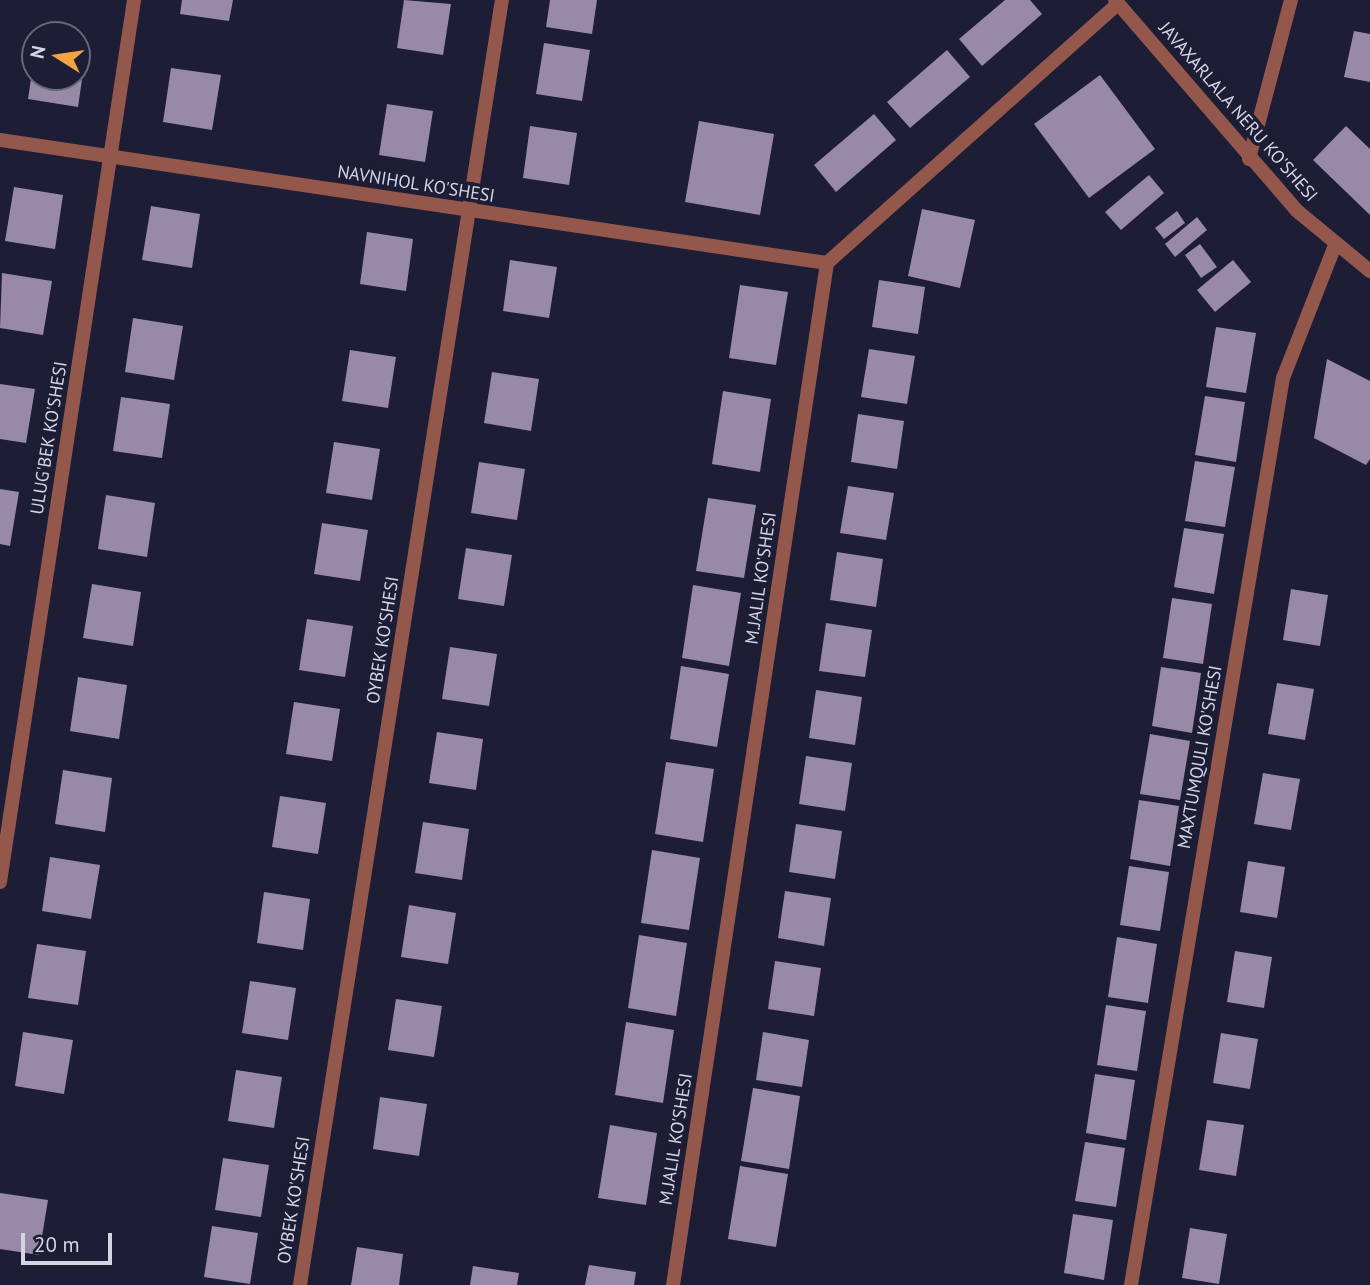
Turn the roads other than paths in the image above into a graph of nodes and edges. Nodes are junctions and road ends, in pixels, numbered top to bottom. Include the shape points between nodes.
1 (135, 0) edge
2 (502, 0) edge
3 (1291, 0) edge
4 (1117, 2) edge
5 (0, 140) edge
6 (111, 157) junction
7 (1249, 159) junction
8 (471, 212) junction
9 (1336, 243) junction
10 (827, 263) junction
11 (1370, 271) edge
12 (0, 883) edge
13 (300, 1285) edge
14 (673, 1285) edge
15 (1131, 1285) edge

1 - 6 street, ULUG'BEK KO'SHESI
2 - 8 street, OYBEK KO'SHESI
3 - 7 street
4 - 7 street, JAVAXARLALA NERU KO'SHESI
4 - 10 street
5 - 6 street, NAVNIHOL KO'SHESI
6 - 8 street, NAVNIHOL KO'SHESI
6 - 12 street, ULUG'BEK KO'SHESI
7 - 9 street, JAVAXARLALA NERU KO'SHESI via 1296,210
8 - 10 street, NAVNIHOL KO'SHESI
8 - 13 street, OYBEK KO'SHESI
9 - 11 street, JAVAXARLALA NERU KO'SHESI
9 - 15 street, MAXTUMQULI KO'SHESI via 1283,378
10 - 14 street, M.JALIL KO'SHESI

